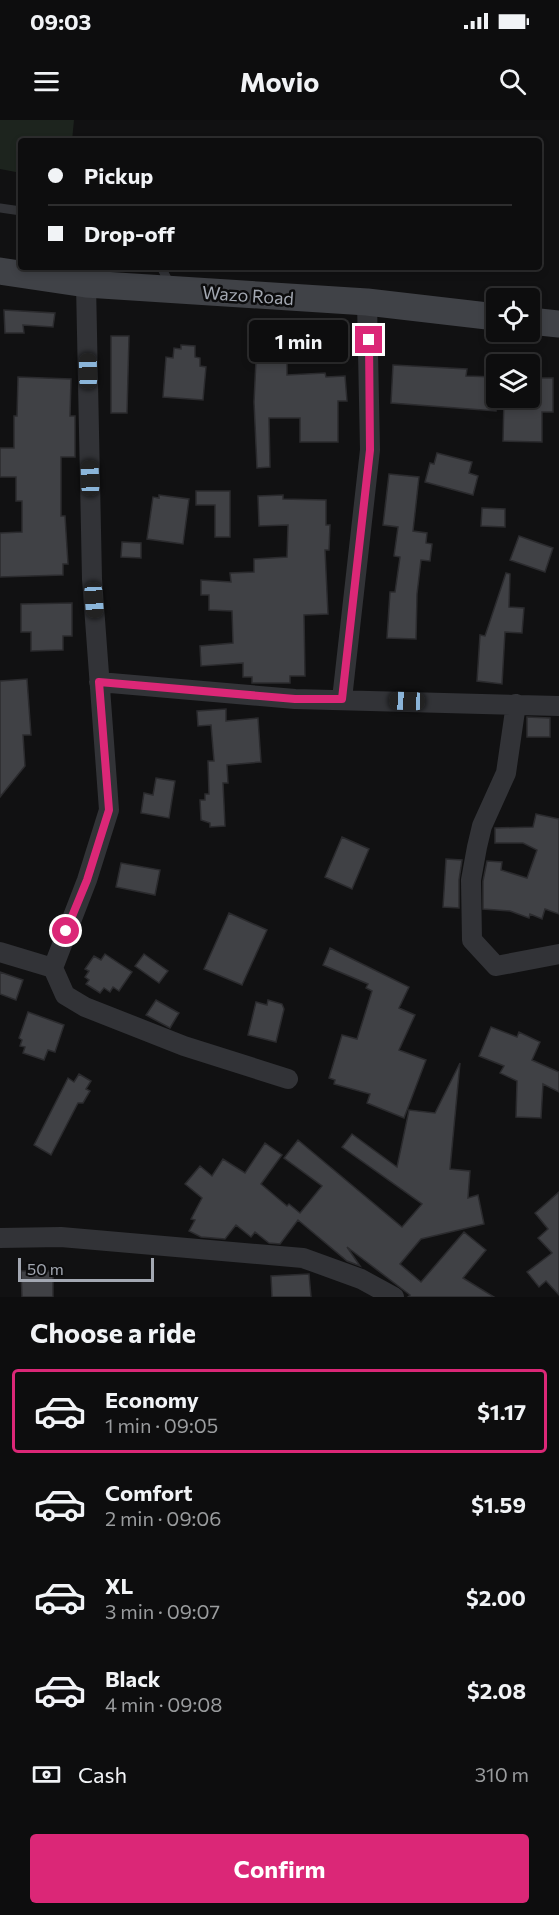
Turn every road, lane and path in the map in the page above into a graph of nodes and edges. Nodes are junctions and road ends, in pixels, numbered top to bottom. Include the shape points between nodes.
1 (0, 208) edge
2 (18, 211) edge
3 (0, 271) edge
4 (167, 278) edge
5 (86, 284) junction
6 (367, 302) junction
7 (486, 316) edge
8 (540, 322) edge
9 (559, 324) edge
10 (99, 682) junction
11 (342, 699) junction
12 (516, 704) junction
13 (559, 706) edge
14 (0, 952) edge
15 (559, 954) edge
16 (53, 968) junction
17 (288, 1079) dead end
18 (0, 1239) edge
19 (394, 1297) edge

1 - 2 lane
3 - 5 main road, Wazo Road
4 - 5 main road, Wazo Road
4 - 6 main road, Wazo Road
5 - 10 street via 92,579
6 - 7 main road, Wazo Road
6 - 11 street via 370,450
8 - 9 main road
10 - 11 street via 295,699
10 - 16 street via 109,810
11 - 12 street
12 - 13 street
12 - 15 street via 506,773 482,826 475,858 471,880 472,940 496,966
14 - 16 street
16 - 17 street via 65,995 85,1007 184,1046
18 - 19 street via 61,1237 303,1258 361,1279

